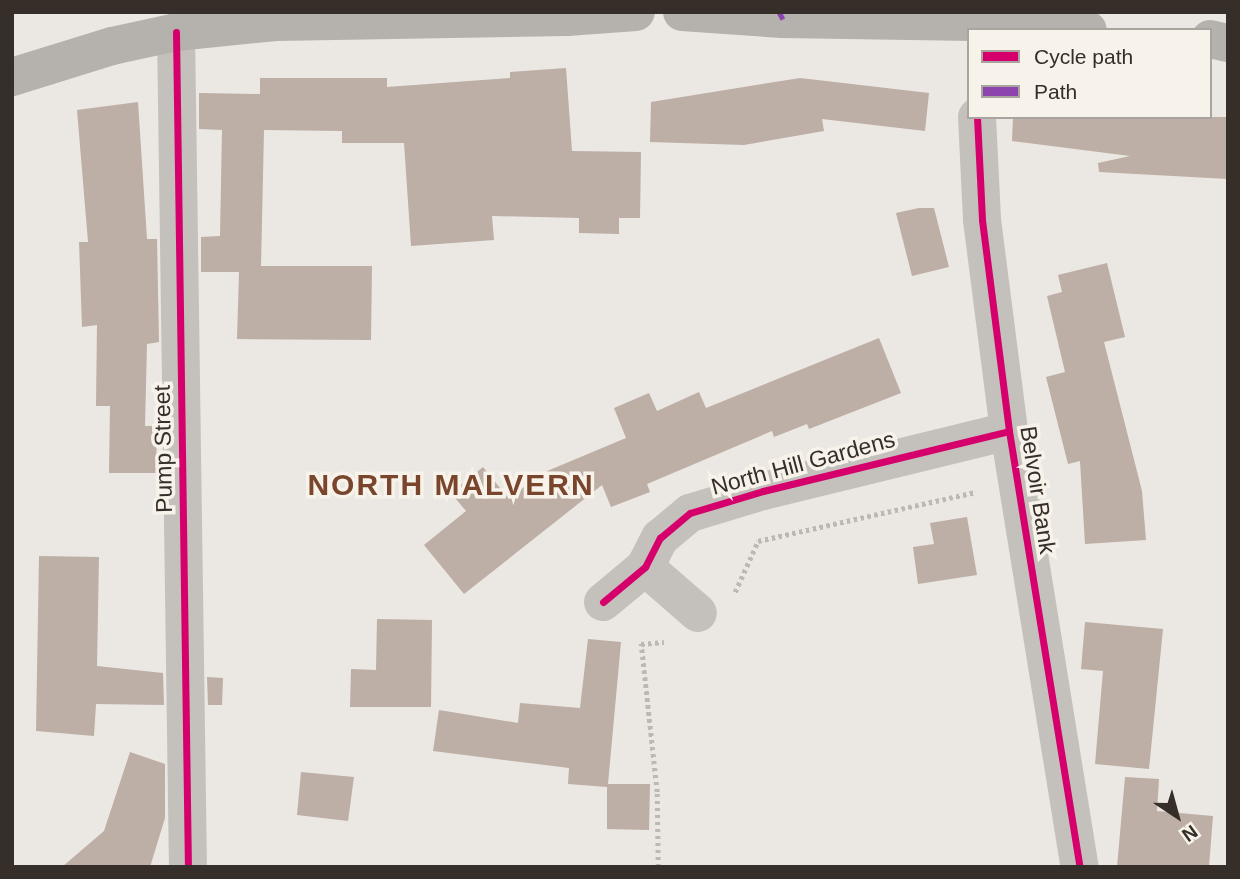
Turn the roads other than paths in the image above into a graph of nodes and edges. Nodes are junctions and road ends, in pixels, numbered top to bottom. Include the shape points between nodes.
1 (636, 12) edge
2 (682, 12) edge
3 (973, 26) edge
4 (1030, 28) edge
5 (176, 32) junction
6 (12, 77) edge
7 (977, 119) edge
8 (1009, 431) junction
9 (645, 567) junction
10 (603, 602) dead end
11 (715, 607) road end
12 (188, 867) edge
13 (1080, 867) edge

1 - 5 main road via 276,22
2 - 3 main road
3 - 4 main road
5 - 6 main road
5 - 12 street, Pump Street
7 - 8 street, Belvoir Bank via 982,220
8 - 9 street, North Hill Gardens via 690,513 660,538
8 - 13 street, Belvoir Bank
9 - 10 street, North Hill Gardens
9 - 11 street

